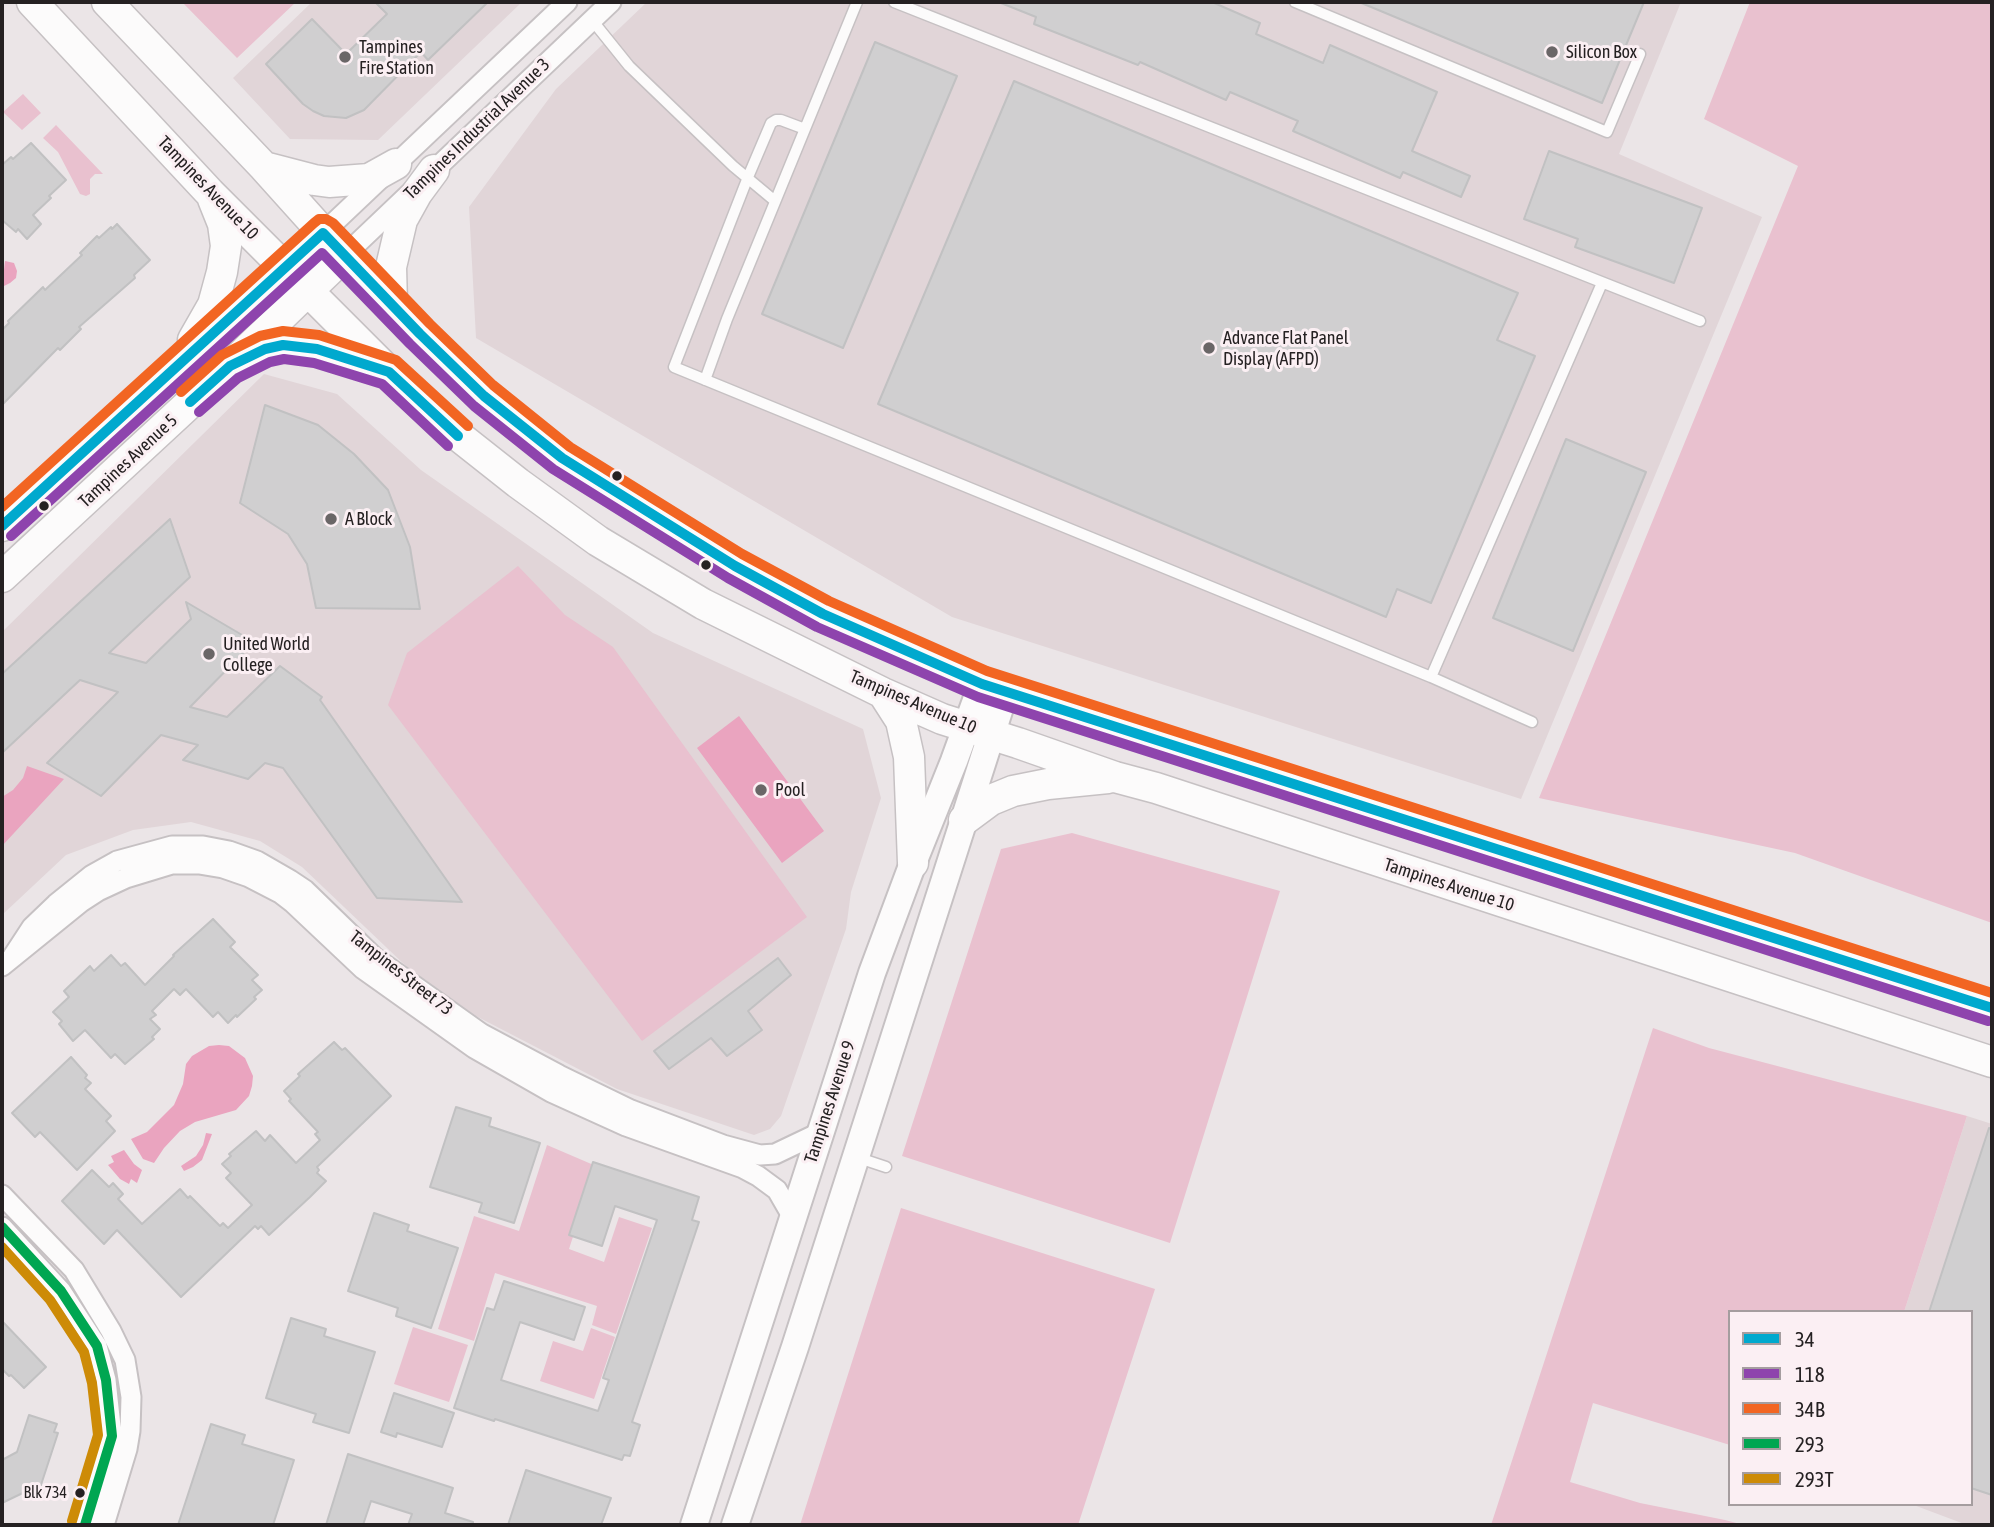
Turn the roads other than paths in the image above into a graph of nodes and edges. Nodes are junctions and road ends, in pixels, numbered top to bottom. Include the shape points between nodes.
1 (32, 2) edge
2 (107, 2) edge
3 (567, 2) edge
4 (611, 2) edge
5 (857, 2) edge
6 (894, 2) edge
7 (1295, 2) edge
8 (592, 20) junction
9 (1640, 54) dead end
10 (805, 129) junction
11 (396, 164) junction
12 (264, 166) junction
13 (434, 170) junction
14 (748, 177) junction
15 (210, 193) junction
16 (775, 201) junction
17 (323, 233) junction
18 (344, 256) junction
19 (285, 268) junction
20 (1602, 282) junction
21 (309, 291) junction
22 (392, 304) junction
23 (1700, 321) dead end
24 (181, 362) junction
25 (230, 366) junction
26 (389, 372) junction
27 (705, 380) junction
28 (2, 526) edge
29 (2, 577) edge
30 (1431, 677) junction
31 (994, 688) junction
32 (883, 693) junction
33 (1532, 722) dead end
34 (979, 731) junction
35 (1115, 777) junction
36 (964, 820) junction
37 (913, 863) junction
38 (7, 961) edge
39 (1992, 1009) edge
40 (1992, 1062) edge
41 (819, 1133) junction
42 (856, 1157) junction
43 (886, 1167) dead end
44 (2, 1195) edge
45 (793, 1216) junction
46 (2, 1227) edge
47 (85, 1525) edge
48 (104, 1525) edge
49 (694, 1525) edge
50 (735, 1525) edge

1 - 15 main road, Tampines Avenue 10
2 - 12 main road
3 - 11 street, Tampines Industrial Avenue 3
4 - 8 street, Tampines Industrial Avenue 3
5 - 10 lane
6 - 20 lane
7 - 9 lane via 1607,132
8 - 13 street, Tampines Industrial Avenue 3
8 - 14 lane via 629,66
10 - 14 lane via 781,120 771,123
10 - 16 lane
11 - 12 main road via 369,179 329,182
11 - 17 street, Tampines Industrial Avenue 3
12 - 17 main road
13 - 18 street, Tampines Industrial Avenue 3
13 - 22 main road via 402,220 391,267
14 - 16 lane
14 - 27 lane via 674,367
15 - 19 main road, Tampines Avenue 10
15 - 24 main road via 223,224 222,272 213,305
16 - 27 lane
17 - 18 main road
17 - 19 main road, Tampines Avenue 5
18 - 21 main road, Tampines Avenue 5
18 - 22 main road
19 - 21 main road, Tampines Avenue 10
19 - 24 main road, Tampines Avenue 5
20 - 23 lane
20 - 30 lane
21 - 25 main road, Tampines Avenue 5
21 - 26 main road, Tampines Avenue 10
22 - 31 main road via 484,397 562,458 735,566 823,614
24 - 28 main road, Tampines Avenue 5
25 - 26 main road via 283,345 317,349
25 - 29 main road, Tampines Avenue 5
26 - 32 main road, Tampines Avenue 10 via 456,434 598,541 703,604
27 - 30 lane
30 - 33 lane
31 - 34 main road, Tampines Avenue 9
31 - 39 main road
32 - 34 main road, Tampines Avenue 10
32 - 37 main road via 901,722 909,757
34 - 35 main road, Tampines Avenue 10
34 - 36 main road, Tampines Avenue 9
34 - 37 main road, Tampines Avenue 9
35 - 36 main road via 1013,791
35 - 40 main road, Tampines Avenue 10
36 - 42 main road, Tampines Avenue 9
37 - 41 main road, Tampines Avenue 9
38 - 41 street, Tampines Street 73 via 56,904 117,861 172,846 229,851 257,861 297,885 374,957 482,1034 631,1110 760,1155 775,1154
38 - 45 street, Tampines Street 73 via 98,891 126,877 172,864 223,868 280,893 363,969 474,1048 551,1093 743,1168 777,1190
41 - 45 main road, Tampines Avenue 9
42 - 43 lane
42 - 50 main road, Tampines Avenue 9
44 - 48 street via 74,1270 125,1360 130,1431
45 - 49 main road, Tampines Avenue 9
46 - 47 street via 61,1291 97,1346 106,1380 111,1436

